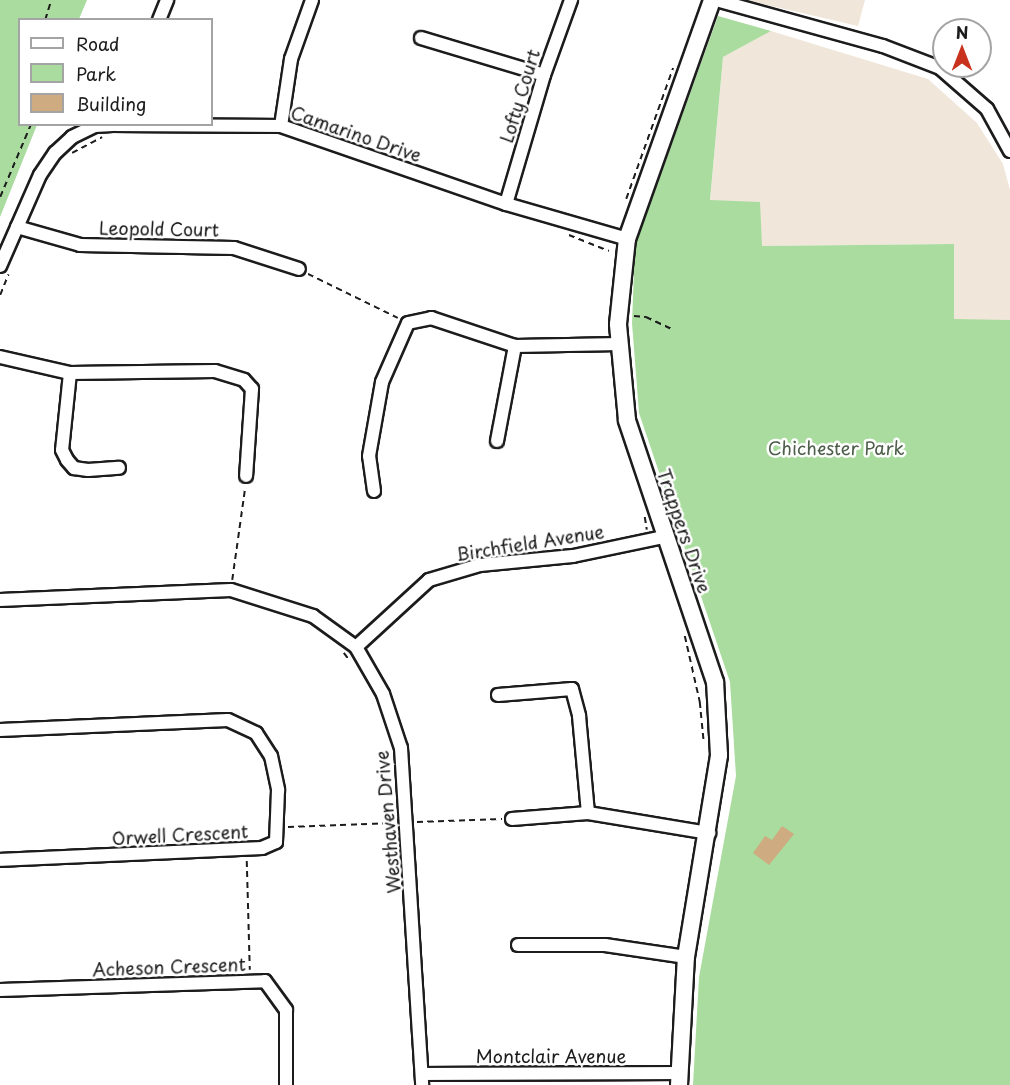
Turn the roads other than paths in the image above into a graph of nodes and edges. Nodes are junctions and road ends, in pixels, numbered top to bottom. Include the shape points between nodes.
1 (167, 0) edge
2 (312, 0) edge
3 (571, 0) edge
4 (714, 0) edge
5 (160, 18) edge
6 (421, 38) dead end
7 (544, 75) junction
8 (95, 126) edge
9 (213, 126) edge
10 (281, 126) junction
11 (1009, 148) edge
12 (506, 204) junction
13 (17, 227) junction
14 (627, 239) junction
15 (299, 269) road end
16 (4, 270) edge
17 (620, 344) junction
18 (515, 346) junction
19 (0, 357) edge
20 (70, 373) junction
21 (497, 441) dead end
22 (119, 468) dead end
23 (246, 476) road end
24 (374, 491) dead end
25 (664, 537) junction
26 (0, 600) edge
27 (356, 647) junction
28 (498, 695) dead end
29 (0, 730) edge
30 (588, 813) junction
31 (512, 819) road end
32 (709, 833) junction
33 (0, 860) edge
34 (518, 945) dead end
35 (686, 957) junction
36 (0, 990) edge
37 (679, 1079) edge
38 (423, 1080) edge
39 (286, 1085) edge

1 - 5 street
2 - 10 street via 291,59
3 - 7 street, Lofty Court
4 - 11 street via 883,46 940,68 987,109
4 - 14 main road, Trappers Drive
6 - 7 street
7 - 12 street, Lofty Court
8 - 13 street, Camarino Drive via 72,137 55,153 40,175
9 - 10 street, Camarino Drive
10 - 12 street, Camarino Drive
12 - 14 street, Camarino Drive
13 - 15 street, Leopold Court via 80,245 234,249
13 - 16 street, Camarino Drive
14 - 17 main road, Trappers Drive via 618,324
17 - 18 street
17 - 25 main road, Trappers Drive via 627,420
18 - 21 street
18 - 24 street via 431,318 408,323 382,382 369,456
19 - 20 street
20 - 22 street via 62,450 67,460 74,468
20 - 23 street via 215,371 244,380 252,389
25 - 27 street, Birchfield Avenue via 573,556 480,566 429,580
25 - 32 main road, Trappers Drive via 716,682 719,755
26 - 27 street, Westhaven Drive via 231,590 313,616
27 - 38 street, Westhaven Drive via 383,694 401,748
28 - 30 street via 572,689 579,716
29 - 33 street, Orwell Crescent via 228,720 256,733 271,756 278,790 276,842 247,850
30 - 31 street
30 - 32 street
32 - 35 main road, Trappers Drive
34 - 35 street via 605,945
35 - 37 main road, Trappers Drive
36 - 39 street, Acheson Crescent via 265,981 285,1010
37 - 38 street, Montclair Avenue

